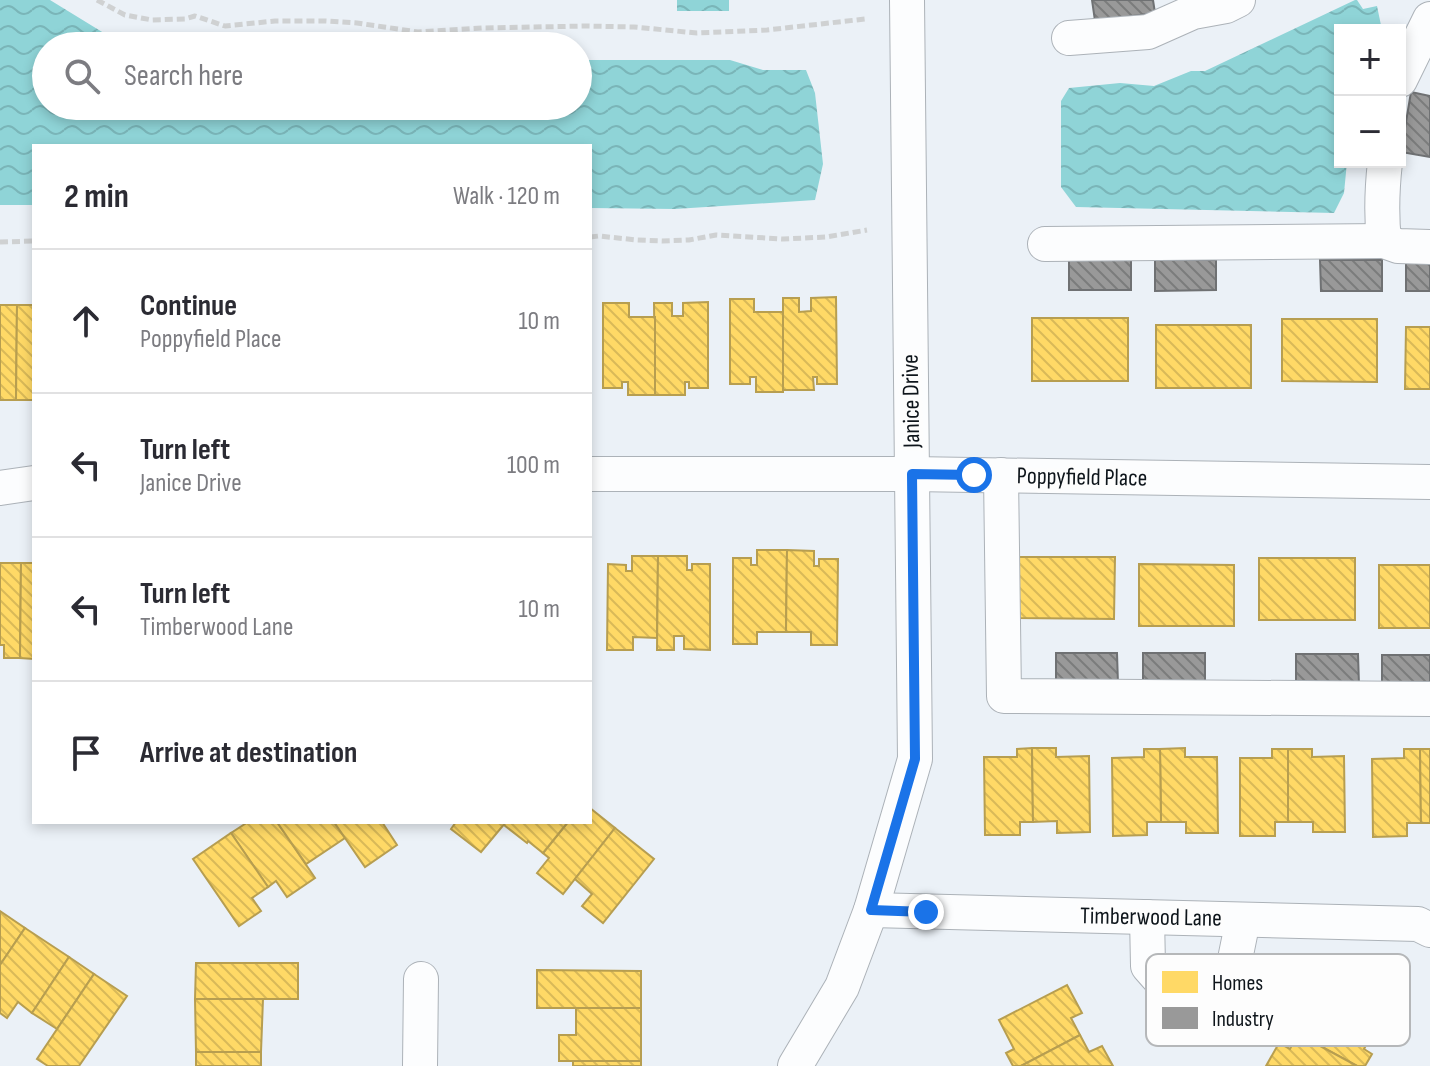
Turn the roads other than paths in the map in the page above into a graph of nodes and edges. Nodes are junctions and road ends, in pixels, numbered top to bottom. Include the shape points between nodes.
1 (907, 0) edge
2 (1238, 0) edge
3 (1191, 6) edge
4 (1430, 19) edge
5 (1069, 38) dead end
6 (1406, 68) edge
7 (1384, 168) edge
8 (1384, 241) junction
9 (1045, 244) dead end
10 (1430, 247) edge
11 (592, 474) edge
12 (912, 474) junction
13 (1001, 475) junction
14 (1430, 482) edge
15 (32, 483) edge
16 (0, 488) edge
17 (1430, 699) edge
18 (871, 910) junction
19 (1147, 917) junction
20 (1243, 920) junction
21 (1430, 930) edge
22 (1148, 954) edge
23 (1236, 954) edge
24 (421, 979) dead end
25 (420, 1066) edge
26 (795, 1066) edge

1 - 12 street, Janice Drive
2 - 3 street via 1226,6
3 - 5 street via 1148,32
4 - 6 street
7 - 8 street
8 - 9 street
8 - 10 street
11 - 12 street, Poppyfield Place
12 - 13 street, Poppyfield Place
12 - 18 street, Janice Drive via 915,759
13 - 14 street, Poppyfield Place
13 - 17 street via 1004,696
15 - 16 street
18 - 19 street, Timberwood Lane
18 - 26 street, Janice Drive via 842,987
19 - 20 street, Timberwood Lane
19 - 22 street
20 - 21 street, Timberwood Lane via 1418,924
20 - 23 street
24 - 25 street

